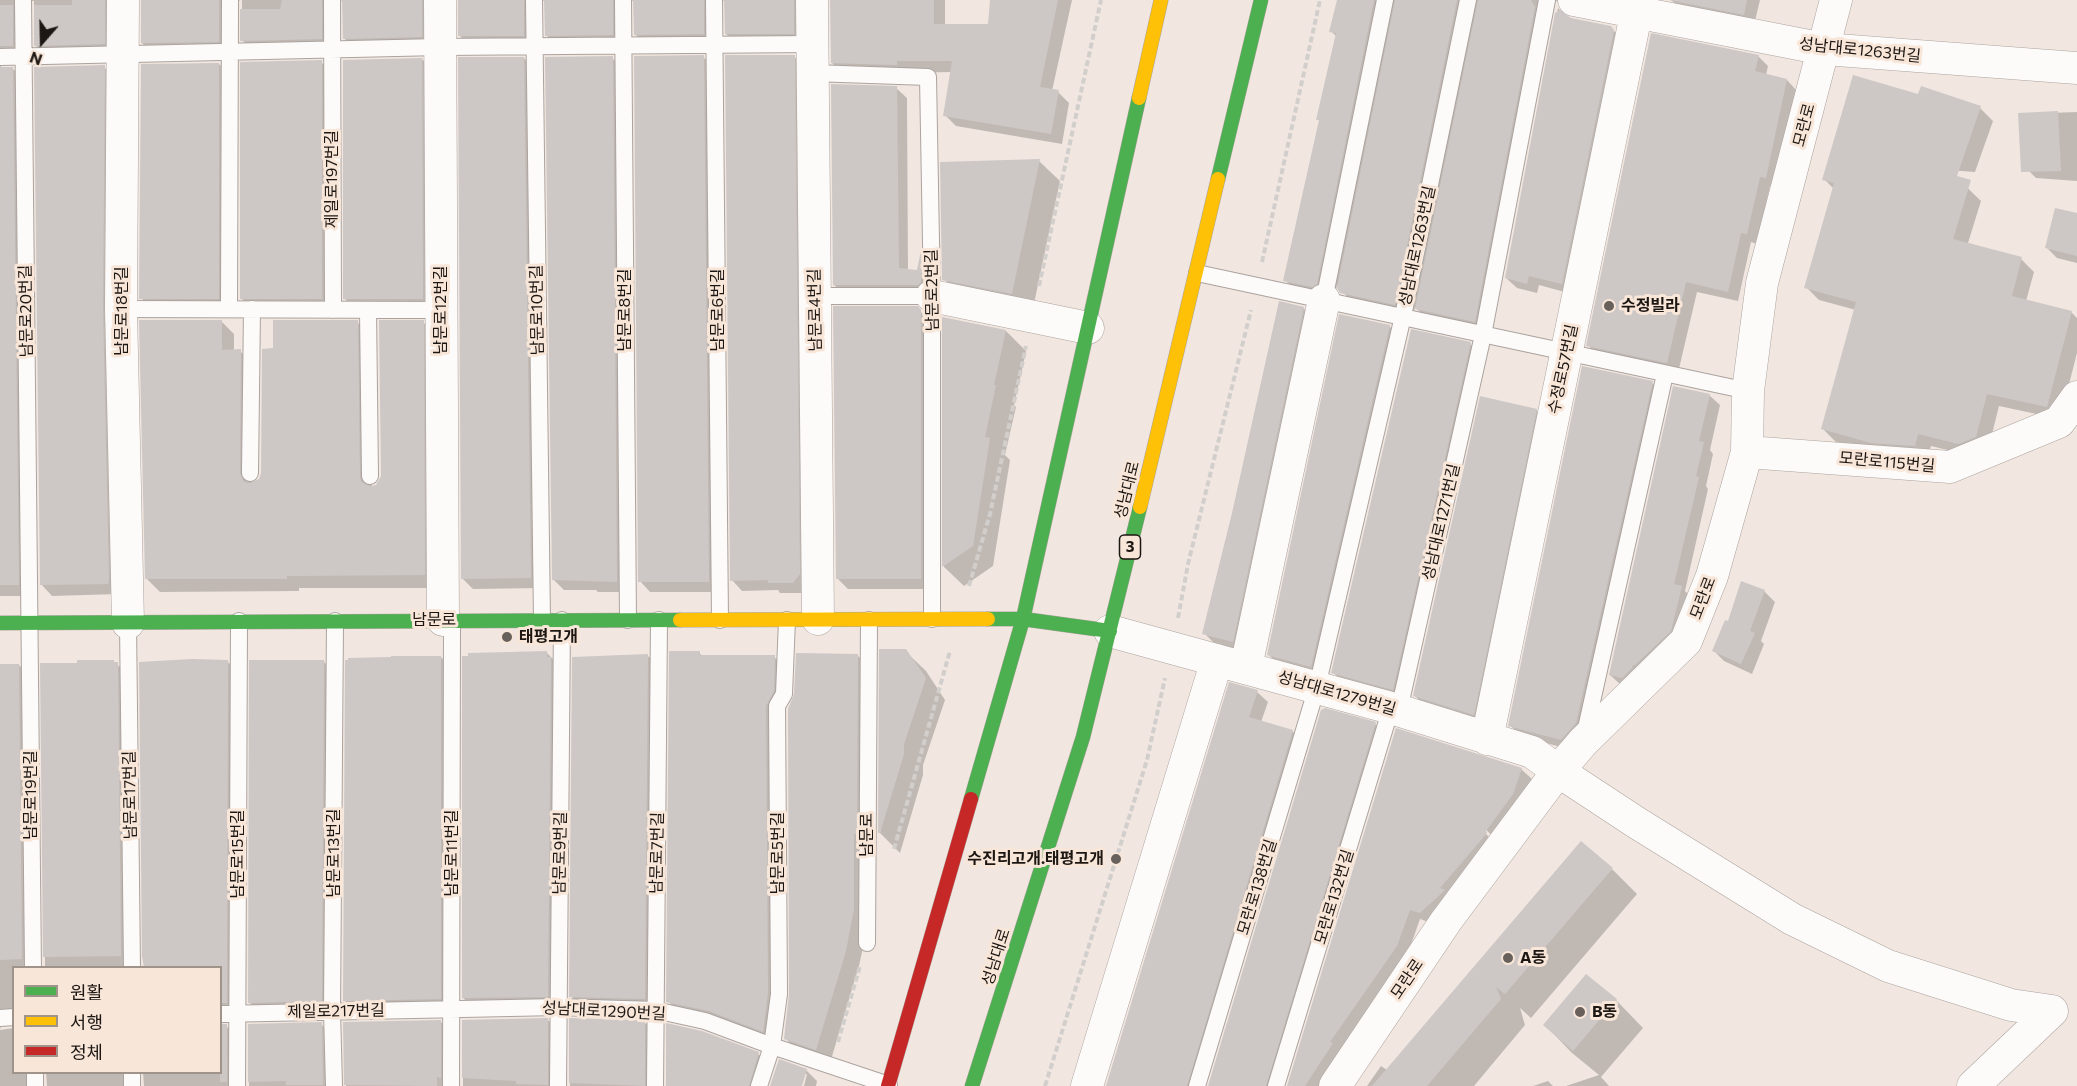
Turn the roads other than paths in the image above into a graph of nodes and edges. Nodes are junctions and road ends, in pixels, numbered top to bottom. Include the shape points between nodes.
1 (23, 0) edge
2 (123, 0) edge
3 (230, 0) edge
4 (332, 0) edge
5 (440, 0) edge
6 (534, 0) edge
7 (623, 0) edge
8 (714, 0) edge
9 (812, 0) edge
10 (1161, 0) edge
11 (1261, 0) edge
12 (1385, 0) edge
13 (1468, 0) edge
14 (1547, 0) edge
15 (1574, 0) edge
16 (1836, 0) edge
17 (1638, 7) edge
18 (623, 45) junction
19 (716, 45) junction
20 (534, 46) junction
21 (440, 47) junction
22 (332, 49) junction
23 (1824, 49) junction
24 (231, 51) junction
25 (123, 54) junction
26 (23, 56) junction
27 (0, 57) edge
28 (812, 59) junction
29 (2077, 68) edge
30 (1197, 273) junction
31 (815, 296) junction
32 (932, 296) junction
33 (1324, 300) junction
34 (121, 309) junction
35 (229, 309) junction
36 (252, 309) junction
37 (333, 310) junction
38 (368, 310) junction
39 (441, 310) junction
40 (1403, 316) junction
41 (1088, 328) junction
42 (1483, 334) junction
43 (1567, 352) junction
44 (1665, 374) junction
45 (1748, 391) junction
46 (2077, 397) edge
47 (1747, 452) junction
48 (250, 473) dead end
49 (370, 476) dead end
50 (818, 619) junction
51 (932, 619) junction
52 (1023, 619) junction
53 (447, 620) junction
54 (562, 620) junction
55 (628, 620) junction
56 (659, 620) junction
57 (720, 620) junction
58 (787, 620) junction
59 (869, 620) junction
60 (239, 621) junction
61 (335, 621) junction
62 (542, 621) junction
63 (128, 622) junction
64 (0, 623) edge
65 (30, 623) junction
66 (1110, 631) junction
67 (1231, 664) junction
68 (1317, 687) junction
69 (1395, 709) junction
70 (1487, 739) junction
71 (1583, 742) junction
72 (1558, 771) junction
73 (867, 943) dead end
74 (33, 966) edge
75 (132, 966) edge
76 (558, 1007) junction
77 (452, 1009) junction
78 (656, 1010) junction
79 (332, 1011) junction
80 (229, 1014) edge
81 (772, 1046) junction
82 (889, 1085) edge
83 (237, 1086) edge
84 (334, 1086) edge
85 (451, 1086) edge
86 (558, 1086) edge
87 (655, 1086) edge
88 (759, 1086) edge
89 (972, 1086) edge
90 (1087, 1086) edge
91 (1197, 1086) edge
92 (1276, 1086) edge
93 (1335, 1086) edge
94 (1973, 1086) edge

1 - 26 lane, 남문로20번길
2 - 25 street, 남문로18번길
3 - 24 lane
4 - 22 lane, 제일로197번길
5 - 21 street, 남문로12번길
6 - 20 lane, 남문로10번길
7 - 18 lane, 남문로8번길
8 - 19 lane, 남문로6번길
9 - 28 street, 남문로4번길
10 - 41 main road
11 - 30 main road, 성남대로 / 3
12 - 33 lane
13 - 40 lane, 성남대로1263번길
14 - 42 lane
15 - 17 street, 성남대로1263번길
16 - 23 street, 모란로
17 - 23 street, 성남대로1263번길
17 - 43 street, 수정로57번길
18 - 19 lane
18 - 20 lane
18 - 55 lane, 남문로8번길
19 - 28 lane
19 - 57 lane, 남문로6번길
20 - 21 lane
20 - 62 lane, 남문로10번길
21 - 22 lane
21 - 39 street, 남문로12번길
22 - 24 lane
22 - 37 lane, 제일로197번길
23 - 29 street, 성남대로1263번길
23 - 45 street, 모란로 via 1762,283
24 - 25 lane
24 - 35 lane
25 - 26 lane
25 - 34 street, 남문로18번길
26 - 27 lane
26 - 65 lane, 남문로20번길
28 - 31 street, 남문로4번길
28 - 32 lane, 남문로2번길 via 928,77
30 - 33 lane
30 - 66 main road, 성남대로 / 3
31 - 32 lane
31 - 50 street, 남문로4번길
32 - 41 street
32 - 51 lane, 남문로2번길
33 - 40 lane
33 - 67 street
34 - 35 lane
34 - 63 street, 남문로18번길
35 - 36 lane
36 - 37 lane
36 - 48 lane
37 - 38 lane
38 - 39 lane
38 - 49 lane
39 - 53 street, 남문로12번길
40 - 42 lane
40 - 68 lane
41 - 52 main road
42 - 43 lane
42 - 69 lane, 성남대로1271번길
43 - 44 lane
43 - 70 street, 수정로57번길
44 - 45 lane
44 - 71 lane
45 - 47 street, 모란로
46 - 47 street, 모란로115번길 via 2059,422 1950,467
47 - 71 street, 모란로 via 1712,576 1686,641
50 - 58 main road, 남문로
50 - 59 main road, 남문로
51 - 52 main road, 남문로
51 - 59 main road, 남문로
52 - 66 main road, 남문로
52 - 82 main road
53 - 61 main road, 남문로
53 - 62 main road, 남문로
53 - 77 lane, 남문로11번길
54 - 55 main road, 남문로
54 - 62 main road, 남문로
54 - 76 lane, 남문로9번길
55 - 56 main road, 남문로
56 - 57 main road, 남문로
56 - 78 lane, 남문로7번길
57 - 58 main road, 남문로
58 - 81 lane, 남문로5번길 via 784,694 777,706 779,993
59 - 73 lane, 남문로
60 - 61 main road, 남문로
60 - 63 main road, 남문로
60 - 80 lane, 남문로15번길
61 - 79 lane, 남문로13번길
63 - 65 main road, 남문로
63 - 75 lane, 남문로17번길
64 - 65 main road, 남문로
65 - 74 lane, 남문로19번길
66 - 67 street, 성남대로1279번길
66 - 89 main road, 성남대로 / 3 via 1083,737
67 - 68 street, 성남대로1279번길
67 - 90 street
68 - 69 street, 성남대로1279번길
68 - 91 lane, 모란로138번길
69 - 70 street, 성남대로1279번길
69 - 92 lane, 모란로132번길
70 - 72 street, 성남대로1279번길 via 1532,752
71 - 72 street, 모란로
72 - 93 street, 모란로 via 1446,921
72 - 94 street, 성남대로1279번길 via 1782,913 1866,956 2011,1005 2052,1011
76 - 77 lane, 성남대로1290번길
76 - 78 lane, 성남대로1290번길
76 - 86 lane, 남문로9번길
77 - 79 lane, 제일로217번길
77 - 85 lane, 남문로11번길
78 - 81 lane, 성남대로1290번길 via 705,1021
78 - 87 lane, 남문로7번길
79 - 80 lane, 제일로217번길
79 - 84 lane, 남문로13번길
80 - 83 lane, 남문로15번길
81 - 82 lane, 성남대로1290번길
81 - 88 lane, 남문로5번길

